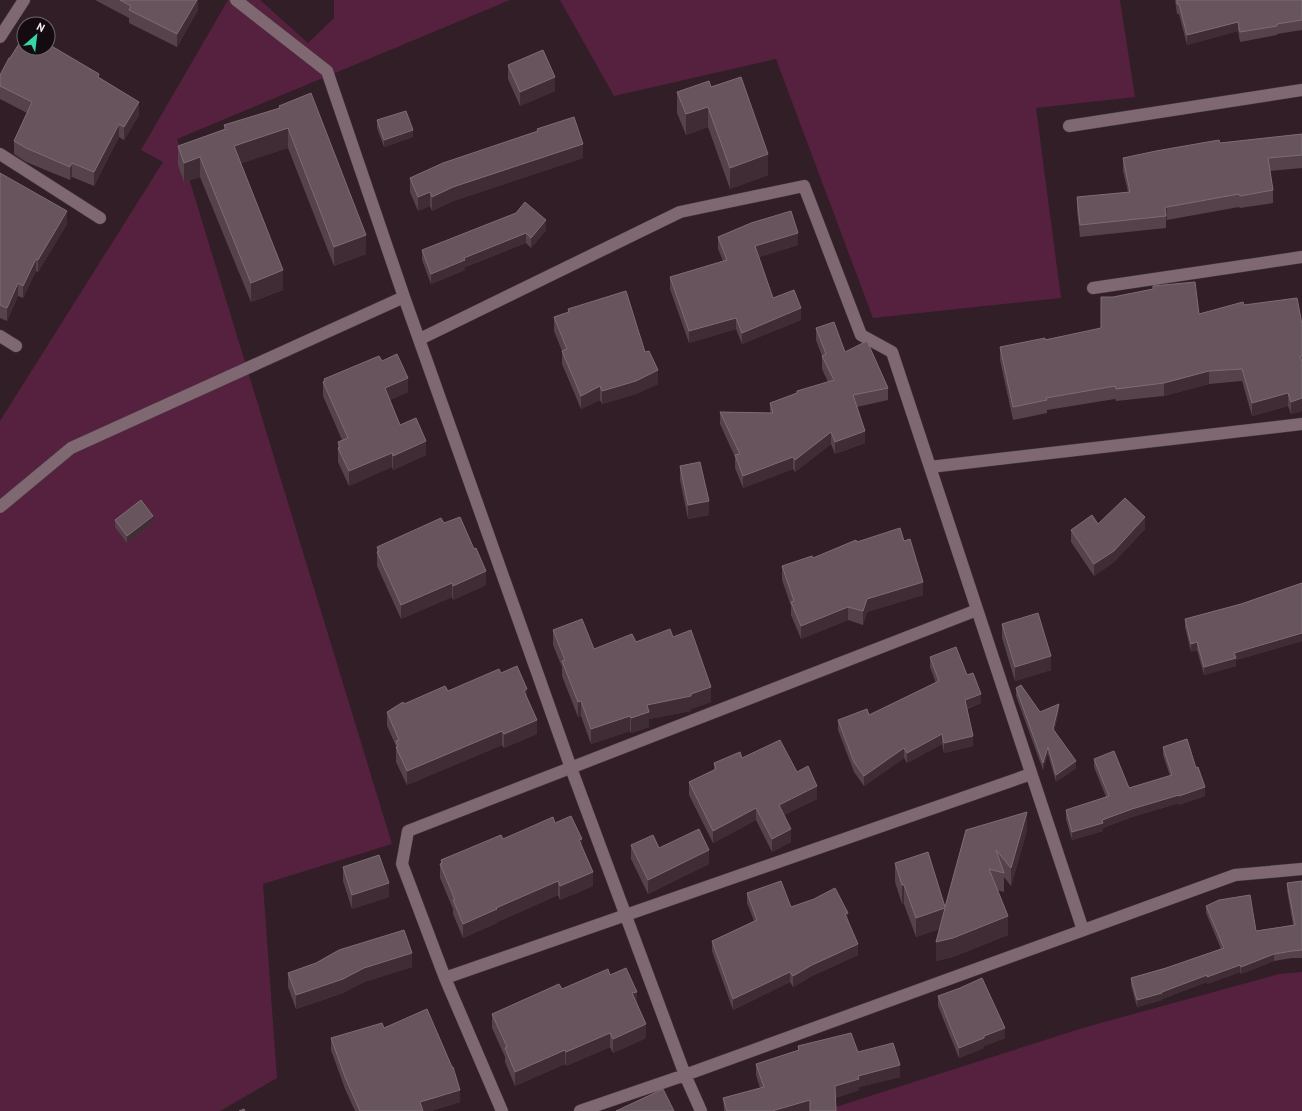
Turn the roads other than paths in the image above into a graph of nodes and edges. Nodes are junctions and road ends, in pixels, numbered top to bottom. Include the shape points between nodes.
1 (24, 0) edge
2 (236, 0) edge
3 (0, 36) edge
4 (1302, 90) edge
5 (1069, 126) dead end
6 (0, 154) edge
7 (100, 218) dead end
8 (1302, 257) edge
9 (1093, 288) dead end
10 (404, 297) junction
11 (0, 336) edge
12 (420, 339) junction
13 (16, 346) dead end
14 (1302, 424) edge
15 (930, 467) junction
16 (0, 507) edge
17 (977, 610) junction
18 (571, 768) junction
19 (1031, 774) junction
20 (1302, 869) edge
21 (626, 915) junction
22 (1083, 930) junction
23 (445, 978) junction
24 (685, 1075) junction
25 (502, 1111) edge
26 (580, 1111) edge
27 (701, 1111) edge

1 - 3 street
2 - 10 street via 326,71
4 - 5 street
6 - 7 street
8 - 9 street
10 - 12 street
10 - 16 street via 71,448
11 - 13 street
12 - 15 street via 680,212 804,186 861,335 892,352
12 - 18 street
14 - 15 street
15 - 17 street
17 - 18 street
17 - 19 street
18 - 21 street
18 - 23 street via 408,831 402,864
19 - 21 street
19 - 22 street
20 - 22 street via 1235,875
21 - 23 street
21 - 24 street
22 - 24 street
23 - 25 street
24 - 26 street
24 - 27 street

